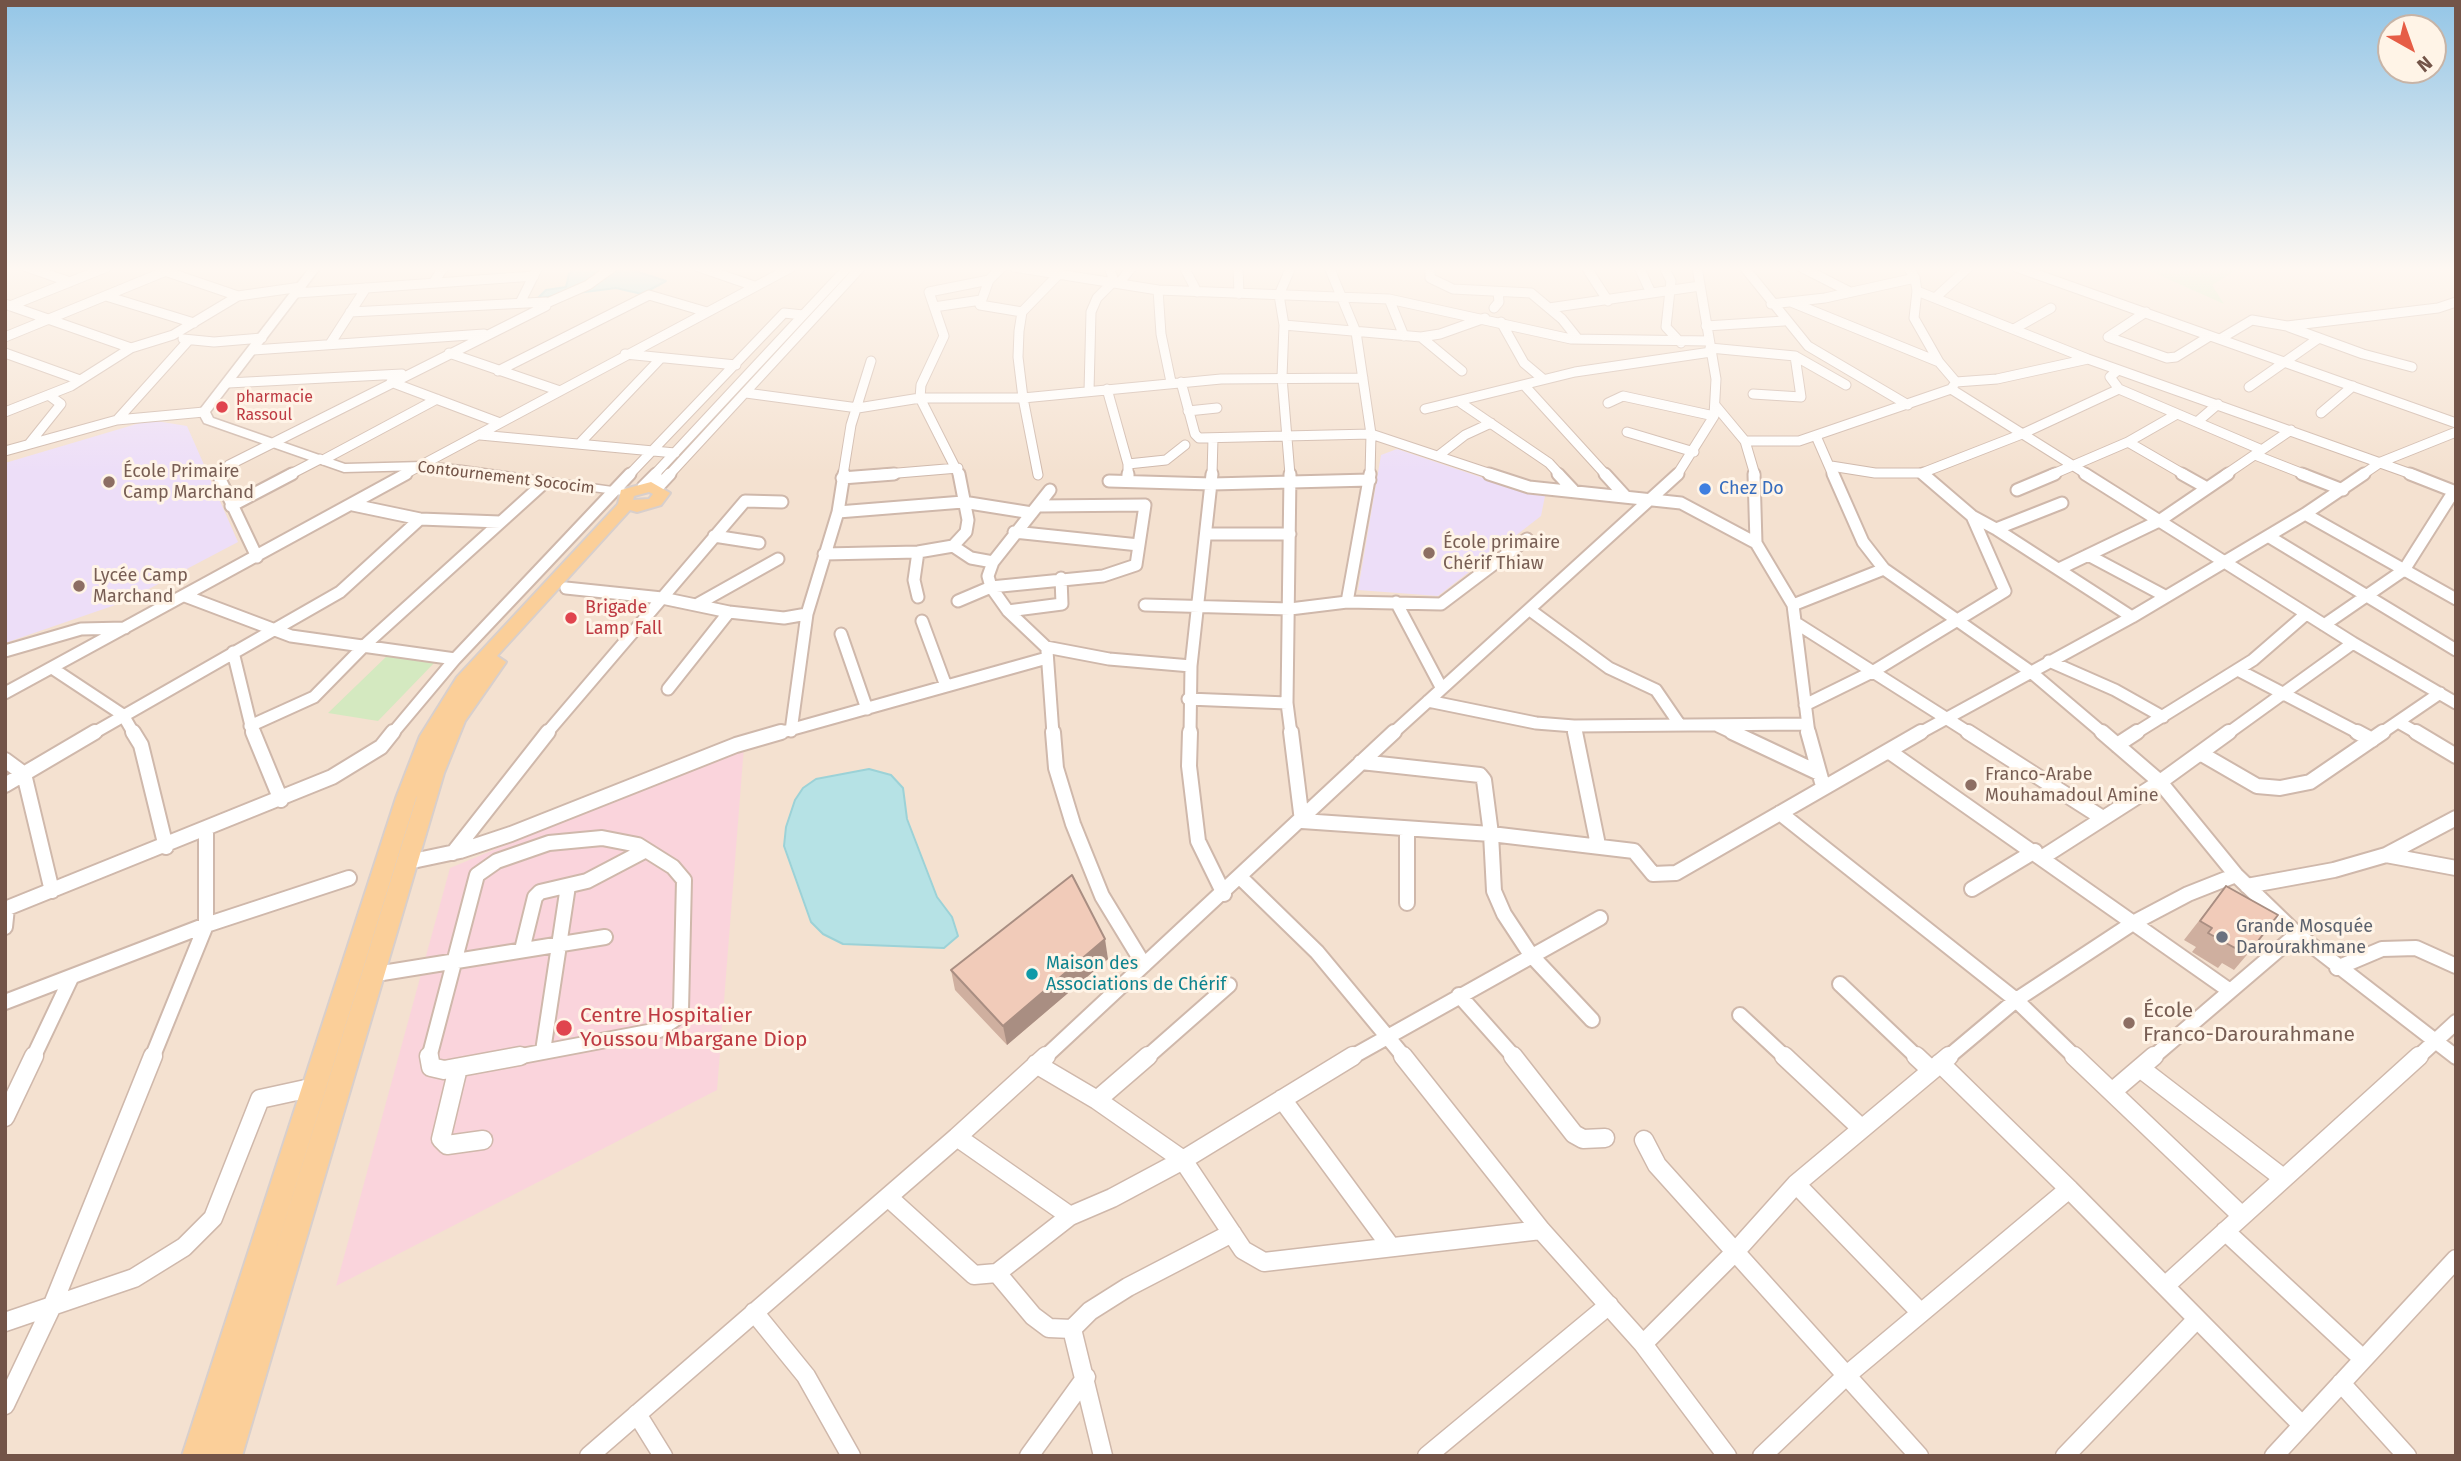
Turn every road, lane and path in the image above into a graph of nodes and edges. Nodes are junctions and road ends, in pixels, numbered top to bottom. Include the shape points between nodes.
1 (95, 335) edge
2 (173, 335) joint
3 (264, 335) edge
4 (336, 335) edge
5 (458, 335) edge
6 (486, 335) edge
7 (568, 335) edge
8 (662, 335) edge
9 (762, 335) edge
10 (784, 335) edge
11 (798, 335) edge
12 (943, 335) edge
13 (1020, 335) edge
14 (1092, 335) edge
15 (1161, 335) edge
16 (1284, 335) edge
17 (1357, 335) edge
18 (1396, 335) edge
19 (1433, 335) edge
20 (1508, 335) edge
21 (1546, 335) edge
22 (1574, 335) edge
23 (1674, 335) edge
24 (1708, 335) edge
25 (1798, 335) edge
26 (1873, 335) edge
27 (1924, 335) edge
28 (2029, 335) edge
29 (2112, 335) edge
30 (2227, 335) edge
31 (2311, 335) edge
32 (1404, 336) joint
33 (2210, 336) joint
34 (1421, 337) junction
35 (262, 338) junction
36 (2319, 338) junction
37 (1577, 339) junction
38 (2221, 339) junction
39 (188, 341) junction
40 (1681, 343) junction
41 (330, 344) junction
42 (1710, 347) junction
43 (131, 348) junction
44 (253, 350) junction
45 (5, 353) edge
46 (449, 353) junction
47 (625, 354) junction
48 (1795, 356) junction
49 (661, 358) junction
50 (2088, 359) junction
51 (871, 361) dead end
52 (2287, 361) junction
53 (1939, 362) junction
54 (733, 365) junction
55 (754, 367) junction
56 (2412, 367) dead end
57 (498, 370) junction
58 (2118, 370) junction
59 (1462, 371) dead end
60 (408, 374) junction
61 (1282, 377) junction
62 (1363, 378) junction
63 (1543, 379) junction
64 (80, 380) junction
65 (391, 382) junction
66 (1176, 382) junction
67 (228, 383) junction
68 (2157, 384) junction
69 (1524, 385) junction
70 (1846, 385) dead end
71 (1954, 385) junction
72 (2353, 386) junction
73 (2249, 387) dead end
74 (1107, 389) junction
75 (2119, 389) junction
76 (559, 391) junction
77 (1089, 391) junction
78 (746, 393) junction
79 (1753, 394) dead end
80 (50, 396) junction
81 (920, 398) junction
82 (1023, 398) junction
83 (2140, 398) junction
84 (436, 399) junction
85 (1461, 403) junction
86 (1608, 403) dead end
87 (5, 404) edge
88 (2218, 404) junction
89 (1908, 405) junction
90 (17, 408) junction
91 (858, 408) junction
92 (1217, 408) dead end
93 (1425, 410) dead end
94 (1188, 411) junction
95 (1714, 411) junction
96 (5, 412) edge
97 (204, 412) junction
98 (2321, 413) dead end
99 (2177, 414) junction
100 (117, 421) junction
101 (2197, 422) junction
102 (500, 423) junction
103 (1491, 423) junction
104 (2456, 423) edge
105 (2291, 430) junction
106 (1627, 432) dead end
107 (2456, 432) edge
108 (1371, 434) junction
109 (2022, 434) junction
110 (480, 435) junction
111 (1289, 436) junction
112 (1816, 436) junction
113 (1213, 438) junction
114 (274, 441) junction
115 (1745, 441) junction
116 (2128, 442) junction
117 (580, 443) junction
118 (29, 445) junction
119 (1185, 445) dead end
120 (651, 450) junction
121 (5, 451) edge
122 (1694, 452) junction
123 (676, 453) junction
124 (2258, 453) junction
125 (1438, 456) junction
126 (321, 460) junction
127 (2381, 462) junction
128 (1128, 464) junction
129 (423, 466) junction
130 (1831, 466) junction
131 (2073, 467) junction
132 (958, 468) junction
133 (1922, 473) junction
134 (1038, 477) dead end
135 (842, 478) junction
136 (1370, 480) junction
137 (1109, 481) dead end
138 (1128, 481) junction
139 (544, 483) junction
140 (1291, 483) junction
141 (1212, 484) junction
142 (2207, 488) junction
143 (1050, 490) dead end
144 (1573, 490) junction
145 (2017, 490) dead end
146 (2343, 490) junction
147 (2455, 492) edge
148 (634, 495) junction
149 (1626, 497) junction
150 (1655, 498) junction
151 (782, 502) dead end
152 (963, 502) junction
153 (2062, 503) dead end
154 (353, 505) junction
155 (232, 506) junction
156 (1036, 509) junction
157 (2443, 509) junction
158 (838, 512) junction
159 (2305, 514) junction
160 (2456, 514) edge
161 (1972, 516) junction
162 (420, 519) junction
163 (2159, 521) junction
164 (500, 522) junction
165 (1996, 529) junction
166 (1014, 532) junction
167 (1206, 534) junction
168 (1290, 534) junction
169 (714, 536) junction
170 (2268, 536) junction
171 (1527, 540) dead end
172 (759, 543) dead end
173 (1756, 543) junction
174 (1139, 545) junction
175 (953, 546) junction
176 (918, 552) junction
177 (824, 554) junction
178 (2088, 555) junction
179 (257, 557) junction
180 (778, 559) dead end
181 (993, 562) junction
182 (2223, 562) junction
183 (1884, 569) junction
184 (2059, 569) junction
185 (2404, 570) junction
186 (1061, 578) junction
187 (991, 587) junction
188 (566, 588) junction
189 (185, 596) junction
190 (2165, 596) junction
191 (2367, 596) junction
192 (918, 597) dead end
193 (662, 598) junction
194 (2456, 599) edge
195 (958, 601) dead end
196 (1347, 602) junction
197 (1396, 602) junction
198 (695, 605) junction
199 (1146, 605) dead end
200 (1793, 605) junction
201 (1198, 607) junction
202 (1290, 609) junction
203 (1530, 610) junction
204 (1008, 611) junction
205 (729, 612) junction
206 (807, 614) junction
207 (2306, 614) junction
208 (2132, 617) junction
209 (922, 621) dead end
210 (1956, 622) junction
211 (1796, 623) junction
212 (2324, 625) junction
213 (126, 628) junction
214 (269, 631) junction
215 (841, 635) dead end
216 (2353, 643) junction
217 (365, 645) junction
218 (2456, 650) edge
219 (5, 651) edge
220 (233, 652) junction
221 (1047, 653) junction
222 (455, 659) junction
223 (2049, 661) junction
224 (1191, 666) junction
225 (52, 668) junction
226 (2238, 670) junction
227 (1874, 671) junction
228 (2031, 672) junction
229 (946, 686) junction
230 (1441, 687) junction
231 (667, 689) dead end
232 (5, 693) edge
233 (2440, 693) junction
234 (2283, 694) junction
235 (1188, 699) junction
236 (1428, 701) junction
237 (1287, 703) junction
238 (2456, 703) edge
239 (1805, 705) junction
240 (867, 709) junction
241 (123, 715) junction
242 (2163, 717) junction
243 (1949, 718) junction
244 (2398, 722) junction
245 (1712, 724) junction
246 (1806, 724) junction
247 (1680, 725) junction
248 (250, 726) junction
249 (1574, 726) junction
250 (791, 731) junction
251 (2372, 740) junction
252 (2117, 745) junction
253 (1891, 751) junction
254 (2200, 753) junction
255 (2456, 756) edge
256 (5, 760) edge
257 (1361, 762) junction
258 (1819, 773) junction
259 (24, 774) junction
260 (2160, 782) junction
261 (5, 785) edge
262 (1823, 786) junction
263 (281, 800) junction
264 (1780, 813) junction
265 (2101, 817) junction
266 (2456, 818) edge
267 (1302, 821) junction
268 (206, 830) junction
269 (1407, 830) junction
270 (1491, 834) junction
271 (1598, 845) junction
272 (166, 847) junction
273 (646, 850) junction
274 (453, 853) junction
275 (2039, 854) junction
276 (2386, 855) junction
277 (408, 862) junction
278 (2456, 868) edge
279 (1240, 877) junction
280 (349, 878) dead end
281 (2241, 881) junction
282 (568, 886) junction
283 (1972, 888) dead end
284 (52, 891) junction
285 (1224, 894) junction
286 (1407, 903) dead end
287 (6, 909) edge
288 (1600, 918) dead end
289 (2133, 923) junction
290 (206, 926) junction
291 (5, 927) edge
292 (2297, 934) junction
293 (605, 937) dead end
294 (558, 945) junction
295 (522, 950) junction
296 (1531, 956) junction
297 (453, 962) junction
298 (1144, 965) junction
299 (2456, 966) edge
300 (2337, 968) junction
301 (374, 975) junction
302 (71, 978) junction
303 (350, 979) junction
304 (1840, 984) dead end
305 (1228, 985) dead end
306 (2230, 991) junction
307 (1459, 995) junction
308 (2016, 1000) junction
309 (5, 1002) edge
310 (1740, 1015) dead end
311 (1592, 1020) dead end
312 (2456, 1021) edge
313 (1387, 1035) junction
314 (2434, 1041) junction
315 (543, 1051) junction
316 (2456, 1057) edge
317 (1036, 1064) junction
318 (1936, 1066) junction
319 (458, 1068) junction
320 (2140, 1068) junction
321 (315, 1087) junction
322 (2113, 1091) junction
323 (1282, 1099) junction
324 (1097, 1101) junction
325 (5, 1116) edge
326 (1861, 1128) junction
327 (957, 1137) junction
328 (1605, 1138) dead end
329 (483, 1139) dead end
330 (1644, 1140) dead end
331 (1183, 1160) junction
332 (2283, 1178) junction
333 (1797, 1184) junction
334 (2069, 1189) junction
335 (888, 1197) junction
336 (1070, 1216) junction
337 (2242, 1216) junction
338 (1541, 1230) junction
339 (2225, 1231) junction
340 (1232, 1233) junction
341 (1391, 1247) junction
342 (1735, 1252) junction
343 (2456, 1259) edge
344 (997, 1273) junction
345 (2165, 1286) junction
346 (53, 1304) junction
347 (1609, 1306) junction
348 (754, 1312) junction
349 (1921, 1313) junction
350 (2197, 1319) junction
351 (5, 1322) edge
352 (1072, 1329) junction
353 (1643, 1344) junction
354 (2363, 1359) junction
355 (1847, 1375) junction
356 (1086, 1377) junction
357 (2341, 1383) junction
358 (5, 1405) edge
359 (637, 1414) junction
360 (2302, 1425) junction
361 (2280, 1453) edge
362 (197, 1456) edge
363 (227, 1456) edge
364 (589, 1456) edge
365 (663, 1456) edge
366 (852, 1456) edge
367 (1029, 1456) edge
368 (1102, 1456) edge
369 (1427, 1456) edge
370 (1727, 1456) edge
371 (1762, 1456) edge
372 (1919, 1456) edge
373 (2065, 1456) edge
374 (2407, 1456) edge

1 - 43 street
2 - 39 street
2 - 43 street
3 - 35 street
4 - 41 street
5 - 41 street
6 - 46 street
7 - 57 street
8 - 47 street
9 - 54 street
10 - 55 street
11 - 78 street
12 - 81 street
13 - 82 street
14 - 77 street
15 - 66 street
16 - 61 street
17 - 62 street
18 - 32 street
19 - 34 street
20 - 63 street via 1524,363
21 - 37 street
22 - 37 street
23 - 40 street
24 - 42 street
25 - 89 street via 1808,346
26 - 53 street
27 - 53 street
28 - 50 street
29 - 33 street via 2108,338 2167,358
30 - 38 street
31 - 36 street
32 - 34 street
33 - 38 street
34 - 59 street
35 - 39 street
35 - 44 street
36 - 52 street
36 - 56 street
37 - 40 street
38 - 52 street
39 - 100 street
40 - 42 street
41 - 44 street
42 - 48 street
42 - 63 street
42 - 95 street via 1716,379
43 - 64 street
44 - 67 street
45 - 64 street
46 - 57 street
46 - 60 street
47 - 49 street
47 - 76 street
48 - 70 street
48 - 79 street via 1801,397
49 - 54 street
49 - 117 street
50 - 58 street
50 - 71 street
51 - 91 street
52 - 72 street
52 - 73 street
53 - 71 street
54 - 55 street
54 - 120 street
55 - 123 street
57 - 76 street
58 - 68 street
58 - 75 street via 2110,377
60 - 65 street
60 - 67 street
61 - 62 street
61 - 66 street
61 - 111 street
62 - 108 street
63 - 69 street
64 - 80 street
65 - 84 street
65 - 114 street
66 - 74 street
66 - 94 street
67 - 97 street
68 - 83 street
68 - 88 street
69 - 85 street
69 - 149 street
71 - 89 street
71 - 109 street
72 - 98 street
72 - 104 street
74 - 77 street
74 - 128 street
75 - 83 street
75 - 109 street
76 - 102 street
77 - 82 street
78 - 91 street
78 - 148 street
80 - 90 street
80 - 118 street via 61,404
81 - 82 street
81 - 91 street
81 - 132 street
82 - 134 street
83 - 99 street
84 - 102 street
84 - 126 street
85 - 93 street
85 - 103 street
86 - 95 street via 1623,396
87 - 90 street
88 - 101 street
88 - 105 street
89 - 112 street
90 - 96 street
91 - 135 street
92 - 94 street
94 - 113 street via 1196,437
95 - 115 street
95 - 122 street
97 - 100 street
97 - 114 street, Contournement Sococim via 203,417 219,425
99 - 101 street
99 - 116 street
100 - 118 street
101 - 124 street
102 - 110 street
103 - 125 street via 1465,435
103 - 144 street via 1549,463
105 - 124 street
105 - 127 street
106 - 122 street
107 - 127 street
108 - 111 street
108 - 125 street
108 - 136 street
109 - 131 street
109 - 133 street
110 - 117 street
110 - 129 street
111 - 113 street
111 - 140 street
112 - 115 street via 1799,441
112 - 130 street
113 - 141 street
114 - 126 street, Contournement Sococim
114 - 155 street via 236,459 220,475
115 - 173 street via 1756,479
116 - 131 street
116 - 142 street
117 - 120 street
118 - 121 street
119 - 128 street via 1166,460
120 - 123 street
120 - 148 street
122 - 150 street
123 - 148 street
124 - 142 street
124 - 146 street
125 - 144 street via 1529,487
126 - 129 street, Contournement Sococim via 344,468
126 - 155 street
127 - 146 street
127 - 147 street
128 - 138 street
129 - 139 street, Contournement Sococim
129 - 154 street
130 - 133 street via 1875,473
130 - 183 street via 1863,542
131 - 145 street
131 - 163 street
132 - 135 street
132 - 152 street
133 - 161 street
135 - 158 street
136 - 140 street
136 - 196 street
137 - 138 street
138 - 141 street
139 - 148 street, Contournement Sococim
139 - 164 street
140 - 141 street
140 - 168 street
141 - 167 street
142 - 163 street
143 - 156 street
144 - 149 street
146 - 159 street
147 - 157 street
148 - 188 main road
148 - 222 street
148 - 303 main road via 482,659 441,715 406,798
149 - 150 street
150 - 173 street via 1681,503
150 - 203 street
151 - 169 street via 747,500
152 - 156 street
152 - 158 street
152 - 175 street via 966,531
153 - 165 street
154 - 162 street
154 - 179 street
155 - 179 street
156 - 166 street
156 - 174 street via 1145,505
157 - 160 street
157 - 185 street
158 - 177 street
159 - 170 street
159 - 185 street
161 - 165 street
161 - 210 street via 2005,591
162 - 164 street
162 - 214 street via 340,592
163 - 178 street
163 - 182 street
164 - 217 street
165 - 184 street
166 - 174 street
166 - 181 street
167 - 168 street
167 - 201 street
168 - 202 street
169 - 172 street
169 - 193 street
170 - 182 street
170 - 191 street
171 - 197 street via 1441,604
173 - 200 street
174 - 186 street via 1134,568 1103,576
175 - 176 street
175 - 181 street via 971,558
176 - 177 street
176 - 192 street via 914,580
177 - 206 street
178 - 184 street
178 - 190 street
179 - 189 street
180 - 198 street
181 - 187 street via 988,576
182 - 190 street
182 - 207 street
183 - 200 street
183 - 210 street
184 - 208 street
185 - 191 street
185 - 194 street
186 - 187 street
186 - 204 street via 1062,604
187 - 195 street
187 - 204 street
188 - 193 street
188 - 277 main road via 494,665 456,719 434,773
189 - 213 street
189 - 214 street
190 - 208 street
191 - 212 street
191 - 218 street
193 - 198 street
193 - 274 street
196 - 197 street
196 - 202 street
197 - 230 street
198 - 205 street
199 - 201 street
200 - 211 street
201 - 202 street
201 - 224 street
202 - 237 street
203 - 230 street
203 - 247 street via 1609,668 1657,690
204 - 221 street
205 - 206 street via 784,618
205 - 231 street
206 - 250 street
207 - 212 street
207 - 226 street
208 - 223 street
209 - 229 street
210 - 227 street
210 - 228 street
211 - 227 street
211 - 239 street
212 - 216 street
213 - 219 street via 81,629
213 - 225 street
214 - 217 street
214 - 220 street
215 - 240 street
216 - 233 street
216 - 234 street
217 - 222 street
217 - 248 street via 314,697
220 - 241 street
220 - 248 street
221 - 224 street
221 - 229 street
221 - 298 street via 1056,768 1073,824 1102,896
222 - 263 street via 381,747 332,777
223 - 228 street
223 - 242 street
224 - 235 street
225 - 232 street
225 - 241 street
226 - 234 street
226 - 242 street
227 - 239 street
227 - 243 street
228 - 243 street
228 - 252 street
229 - 240 street
230 - 236 street
233 - 238 street
233 - 244 street
234 - 251 street
234 - 254 street
235 - 237 street
235 - 285 street via 1189,766 1198,841
236 - 249 street
236 - 257 street
237 - 267 street
239 - 246 street
240 - 250 street
241 - 259 street
241 - 272 street via 141,745
242 - 252 street
243 - 253 street
243 - 265 street
244 - 251 street
244 - 255 street
245 - 246 street
245 - 247 street
245 - 258 street
246 - 258 street
247 - 249 street
248 - 263 street
249 - 271 street
250 - 274 street via 736,745
251 - 254 street via 2310,782 2280,788 2257,786
252 - 260 street
253 - 262 street
253 - 275 street
254 - 260 street
256 - 259 street
257 - 267 street
257 - 270 street via 1480,775
258 - 262 street
259 - 261 street
259 - 284 street
260 - 265 street
260 - 281 street
262 - 264 street
263 - 268 street
264 - 271 street via 1676,873 1649,873 1637,852
264 - 308 street
265 - 275 street
266 - 276 street
267 - 269 street
267 - 279 street
268 - 272 street
268 - 290 street
269 - 270 street
269 - 286 street
270 - 271 street
270 - 296 street via 1494,891
272 - 284 street
273 - 282 street
273 - 297 street via 624,841 579,839 549,843 486,867 475,880
273 - 315 street via 684,880 681,1010 659,1030
274 - 277 street
275 - 283 street
275 - 289 street
276 - 278 street
276 - 281 street via 2334,870
277 - 301 main road
279 - 285 street
279 - 313 street via 1317,952
280 - 290 street
281 - 289 street via 2188,894
281 - 292 street
282 - 294 street
282 - 295 street via 535,897
284 - 287 street
285 - 298 street
287 - 291 street
288 - 296 street
289 - 306 street
289 - 308 street
290 - 302 street
290 - 346 street
292 - 300 street
292 - 306 street
293 - 294 street
294 - 295 street
294 - 315 street
295 - 297 street
296 - 307 street
296 - 311 street
297 - 301 street
297 - 319 street via 428,1060 431,1067
298 - 317 street
299 - 300 street via 2416,947 2382,949
300 - 314 street
301 - 303 street
301 - 363 main road
302 - 309 street
302 - 325 street
303 - 321 main road
304 - 318 street
305 - 324 street
306 - 320 street
307 - 313 street
307 - 328 street via 1538,1084 1574,1134 1583,1139
308 - 318 street
308 - 322 street
310 - 326 street
312 - 314 street
313 - 323 street
313 - 338 street
314 - 316 street
314 - 332 street
315 - 319 street
317 - 324 street
317 - 327 street
318 - 326 street
318 - 334 street
319 - 329 street via 441,1139 447,1145
320 - 322 street
320 - 332 street
321 - 346 street via 260,1099 237,1165 202,1233 134,1278
321 - 362 main road
322 - 337 street
323 - 331 street
323 - 341 street
324 - 331 street
326 - 333 street
327 - 335 street
327 - 336 street
330 - 342 street via 1657,1165
331 - 336 street
331 - 340 street
332 - 337 street
333 - 342 street
333 - 349 street
334 - 345 street
334 - 349 street
335 - 344 street via 974,1275
335 - 348 street
336 - 344 street
337 - 339 street
338 - 341 street
338 - 347 street
339 - 345 street
339 - 354 street
340 - 341 street via 1243,1250 1264,1262
340 - 352 street via 1118,1293
342 - 353 street
342 - 355 street
343 - 354 street
344 - 352 street via 1033,1317 1049,1328
345 - 350 street
346 - 351 street
346 - 358 street
347 - 353 street
347 - 369 street
348 - 359 street
348 - 366 street via 806,1376
349 - 355 street
350 - 360 street
350 - 373 street
352 - 356 street
353 - 370 street
354 - 357 street
355 - 371 street
355 - 372 street
356 - 367 street
356 - 368 street
357 - 360 street
357 - 374 street
359 - 364 street
359 - 365 street
360 - 361 street

